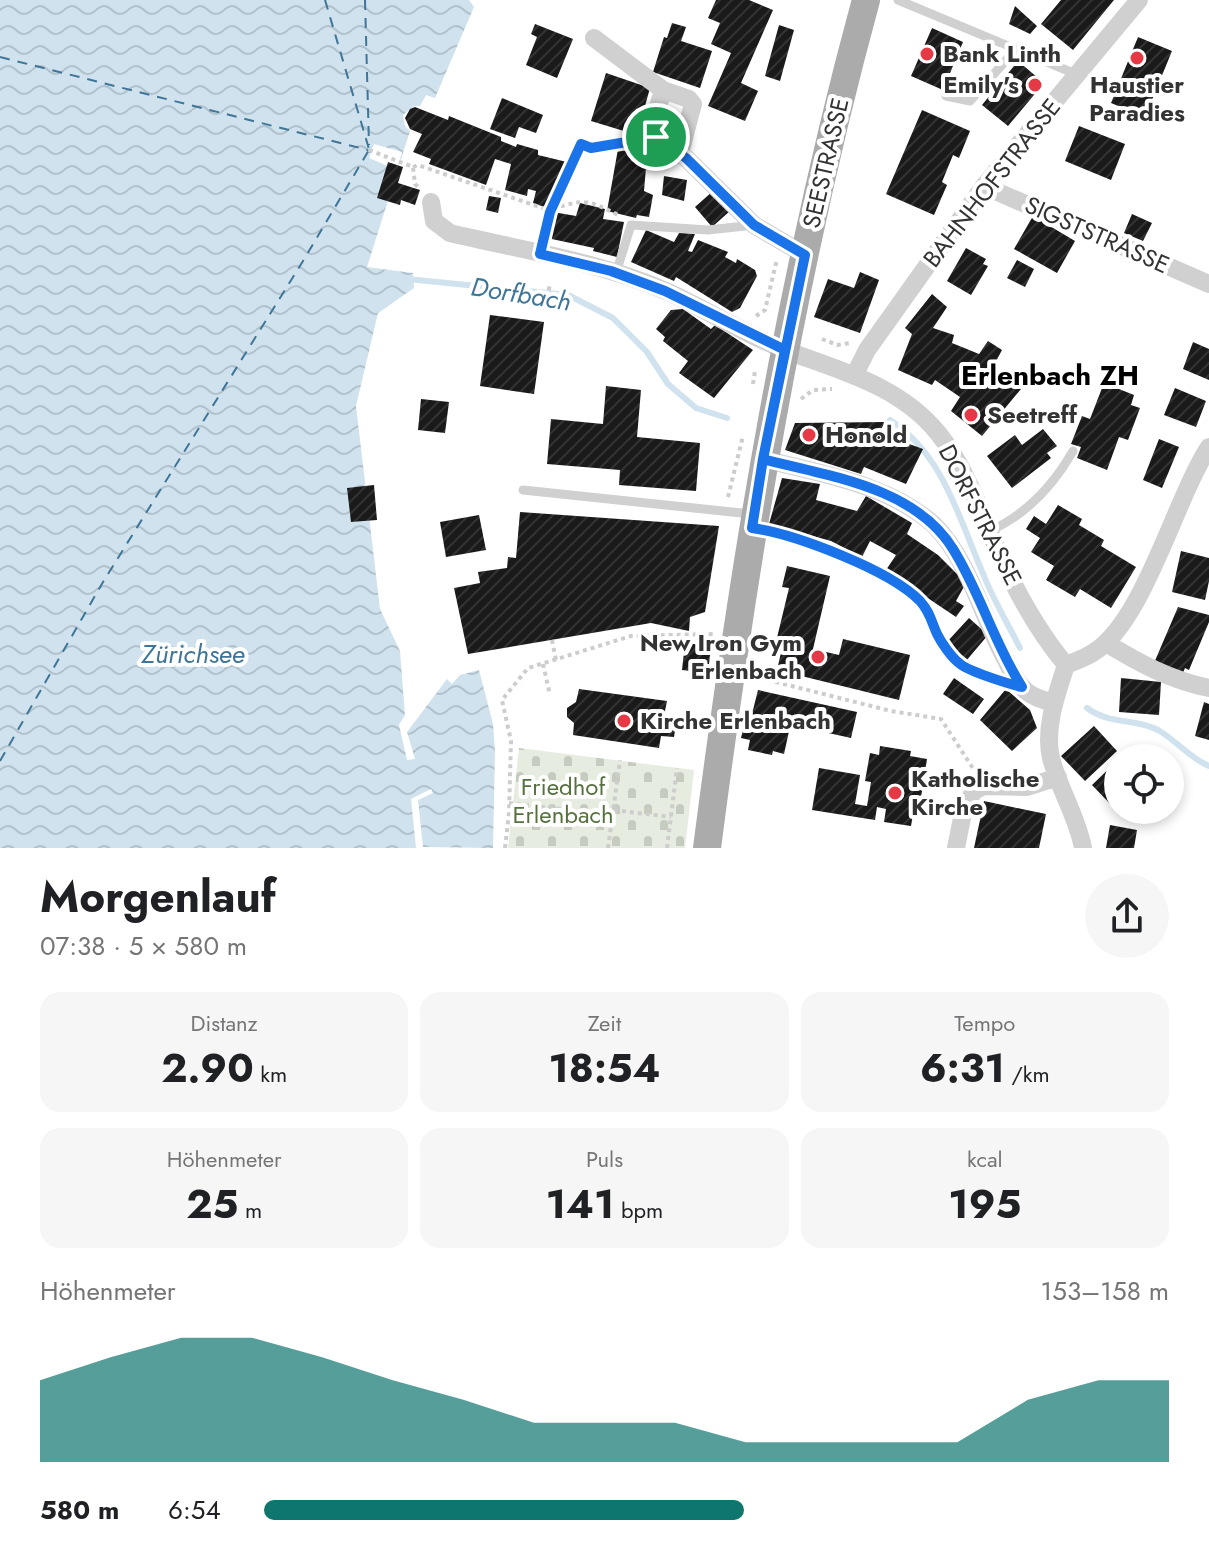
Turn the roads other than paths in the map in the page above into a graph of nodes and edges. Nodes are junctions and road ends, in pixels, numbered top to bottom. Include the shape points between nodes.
1 (866, 0) edge
2 (898, 0) edge
3 (1139, 0) edge
4 (594, 38) dead end
5 (1015, 50) junction
6 (1078, 75) junction
7 (663, 90) junction
8 (946, 96) dead end
9 (680, 153) junction
10 (984, 186) junction
11 (431, 202) road end
12 (754, 225) junction
13 (791, 255) junction
14 (616, 273) junction
15 (1209, 284) edge
16 (785, 350) junction
17 (855, 374) junction
18 (1209, 447) edge
19 (1073, 451) dead end
20 (763, 459) junction
21 (523, 490) dead end
22 (753, 521) junction
23 (990, 531) junction
24 (1106, 643) junction
25 (1066, 665) junction
26 (1209, 688) edge
27 (1054, 703) junction
28 (1058, 777) junction
29 (707, 848) edge
30 (956, 848) edge
31 (1083, 848) edge

1 - 13 main road, SEESTRASSE
2 - 5 lane
3 - 6 street, BAHNHOFSTRASSE
4 - 7 street
5 - 6 lane
5 - 8 lane via 970,101
6 - 10 street, BAHNHOFSTRASSE
7 - 9 street via 652,127 656,137
7 - 9 street via 693,104
9 - 12 street
10 - 15 street, SIGSTSTRASSE
10 - 17 street, BAHNHOFSTRASSE
11 - 14 street, DORFSTRASSE via 434,221 450,233
12 - 13 street
12 - 14 lane via 708,230 631,225
13 - 16 main road, SEESTRASSE
14 - 16 street, DORFSTRASSE
16 - 17 street, DORFSTRASSE
16 - 20 main road, SEESTRASSE
17 - 23 street, DORFSTRASSE via 901,400 936,430
18 - 24 street via 1144,584
19 - 23 lane via 1043,493 1022,513
20 - 22 main road, SEESTRASSE
20 - 27 street via 864,486 934,525 954,550 1022,687
21 - 22 lane via 724,511
22 - 29 main road, SEESTRASSE
23 - 25 street, DORFSTRASSE via 1020,595
24 - 25 street
24 - 26 street via 1162,674
25 - 27 street
27 - 28 street via 1050,746
28 - 30 street via 1027,787 984,786 974,791 964,808
28 - 31 street

